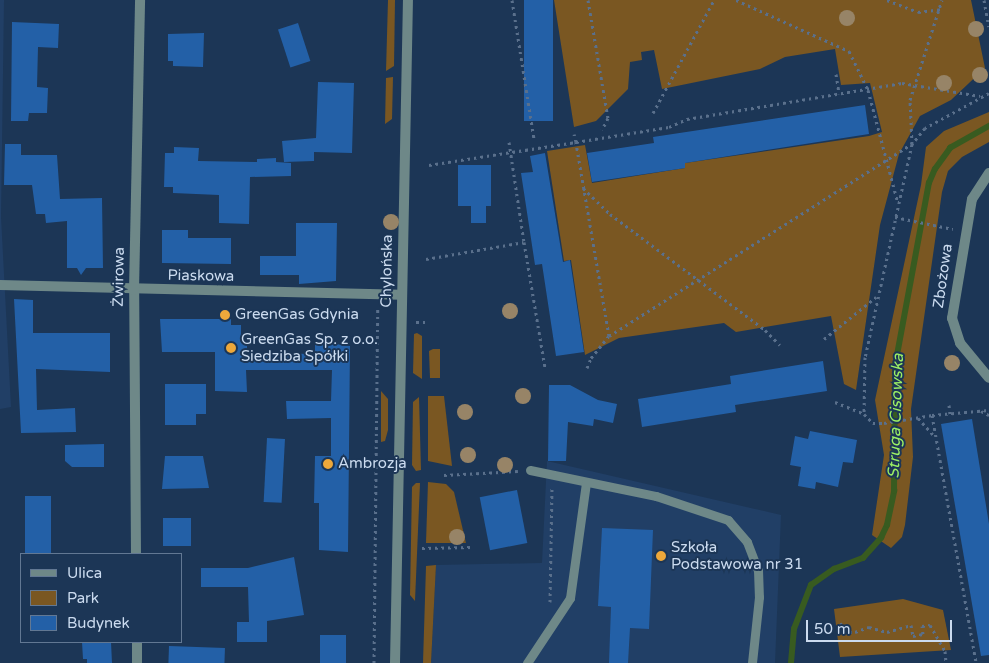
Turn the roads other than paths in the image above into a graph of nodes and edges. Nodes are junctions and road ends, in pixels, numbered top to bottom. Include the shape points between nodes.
1 (140, 0) edge
2 (408, 0) edge
3 (989, 173) edge
4 (0, 285) edge
5 (134, 290) junction
6 (402, 295) junction
7 (989, 378) edge
8 (528, 473) road end
9 (586, 482) junction
10 (136, 553) edge
11 (137, 643) edge
12 (137, 663) edge
13 (395, 663) edge
14 (527, 663) edge
15 (752, 663) edge

1 - 5 street, Żwirowa
2 - 6 street, Chylońska
3 - 7 street, Zbożowa via 972,199 952,318 960,343
4 - 5 street, Piaskowa
5 - 6 street, Piaskowa
5 - 10 street, Żwirowa
6 - 13 street, Chylońska
8 - 9 lane
9 - 14 lane via 570,598
9 - 15 lane via 656,496 728,520 748,542 758,570 759,596
11 - 12 street

